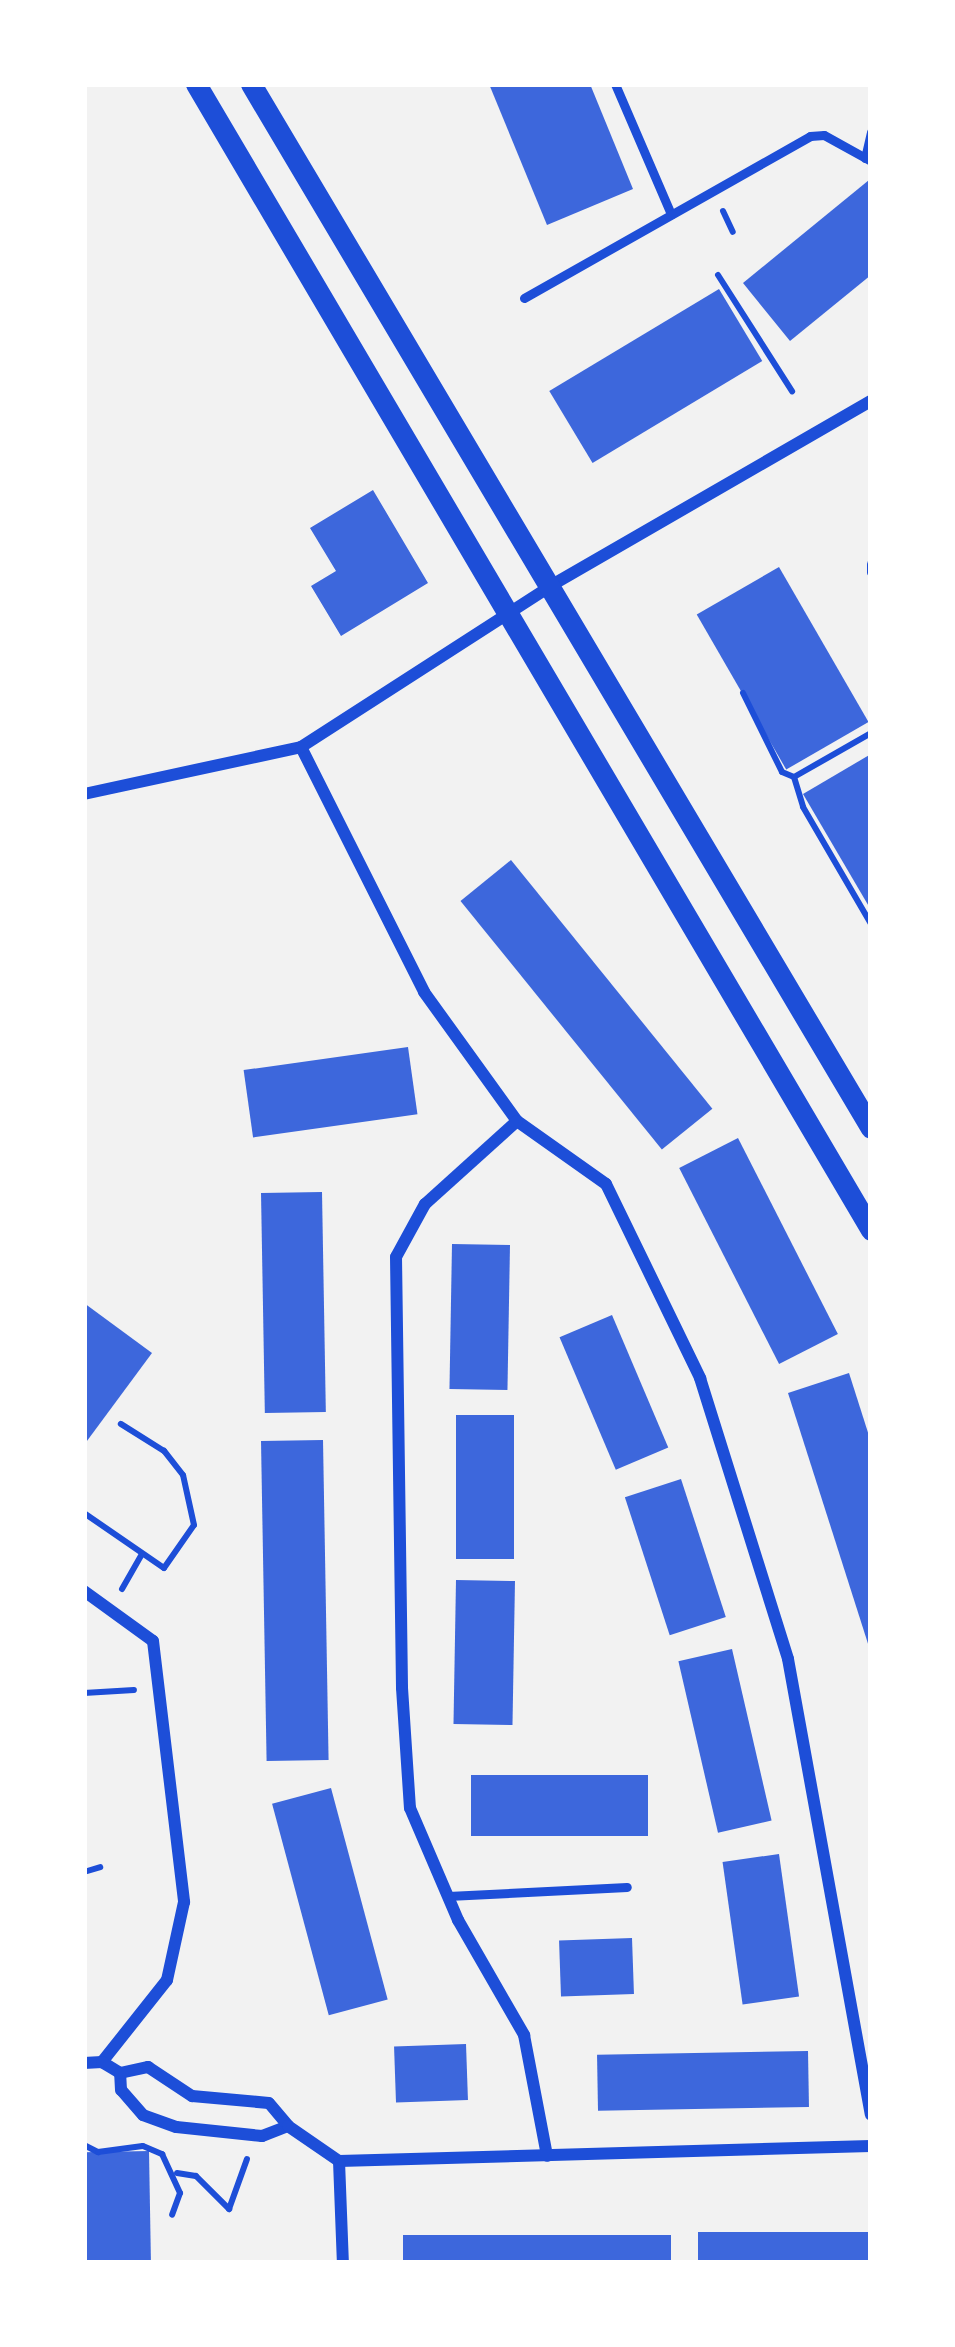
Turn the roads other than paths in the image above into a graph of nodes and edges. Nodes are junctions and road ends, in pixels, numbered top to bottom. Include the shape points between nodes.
1 (196, 84) edge
2 (251, 84) edge
3 (615, 84) edge
4 (871, 132) edge
5 (868, 159) edge
6 (671, 214) junction
7 (524, 298) dead end
8 (871, 401) edge
9 (552, 584) junction
10 (511, 610) junction
11 (302, 747) junction
12 (84, 794) edge
13 (517, 1120) junction
14 (871, 1128) edge
15 (871, 1230) edge
16 (84, 1591) edge
17 (628, 1888) dead end
18 (448, 1896) junction
19 (102, 2062) junction
20 (84, 2063) edge
21 (120, 2073) junction
22 (871, 2114) edge
23 (287, 2126) junction
24 (871, 2146) edge
25 (547, 2156) junction
26 (340, 2161) junction
27 (343, 2263) edge

1 - 10 street
2 - 9 street
3 - 6 lane
4 - 5 lane
5 - 6 lane via 810,136
6 - 7 lane
8 - 9 street
9 - 10 street
9 - 14 street
10 - 11 street
10 - 15 street
11 - 12 street
11 - 13 street via 424,992
13 - 18 street via 425,1204 396,1256 410,1808
13 - 22 street via 606,1184 700,1378 788,1659
16 - 19 street via 153,1641 184,1902 167,1980
17 - 18 lane
18 - 25 street via 524,2036
19 - 20 street
19 - 21 street
21 - 23 street via 148,2068 192,2096 269,2103
21 - 23 street via 122,2090 143,2115 176,2127 262,2136
23 - 26 street
24 - 25 street
25 - 26 street
26 - 27 street

